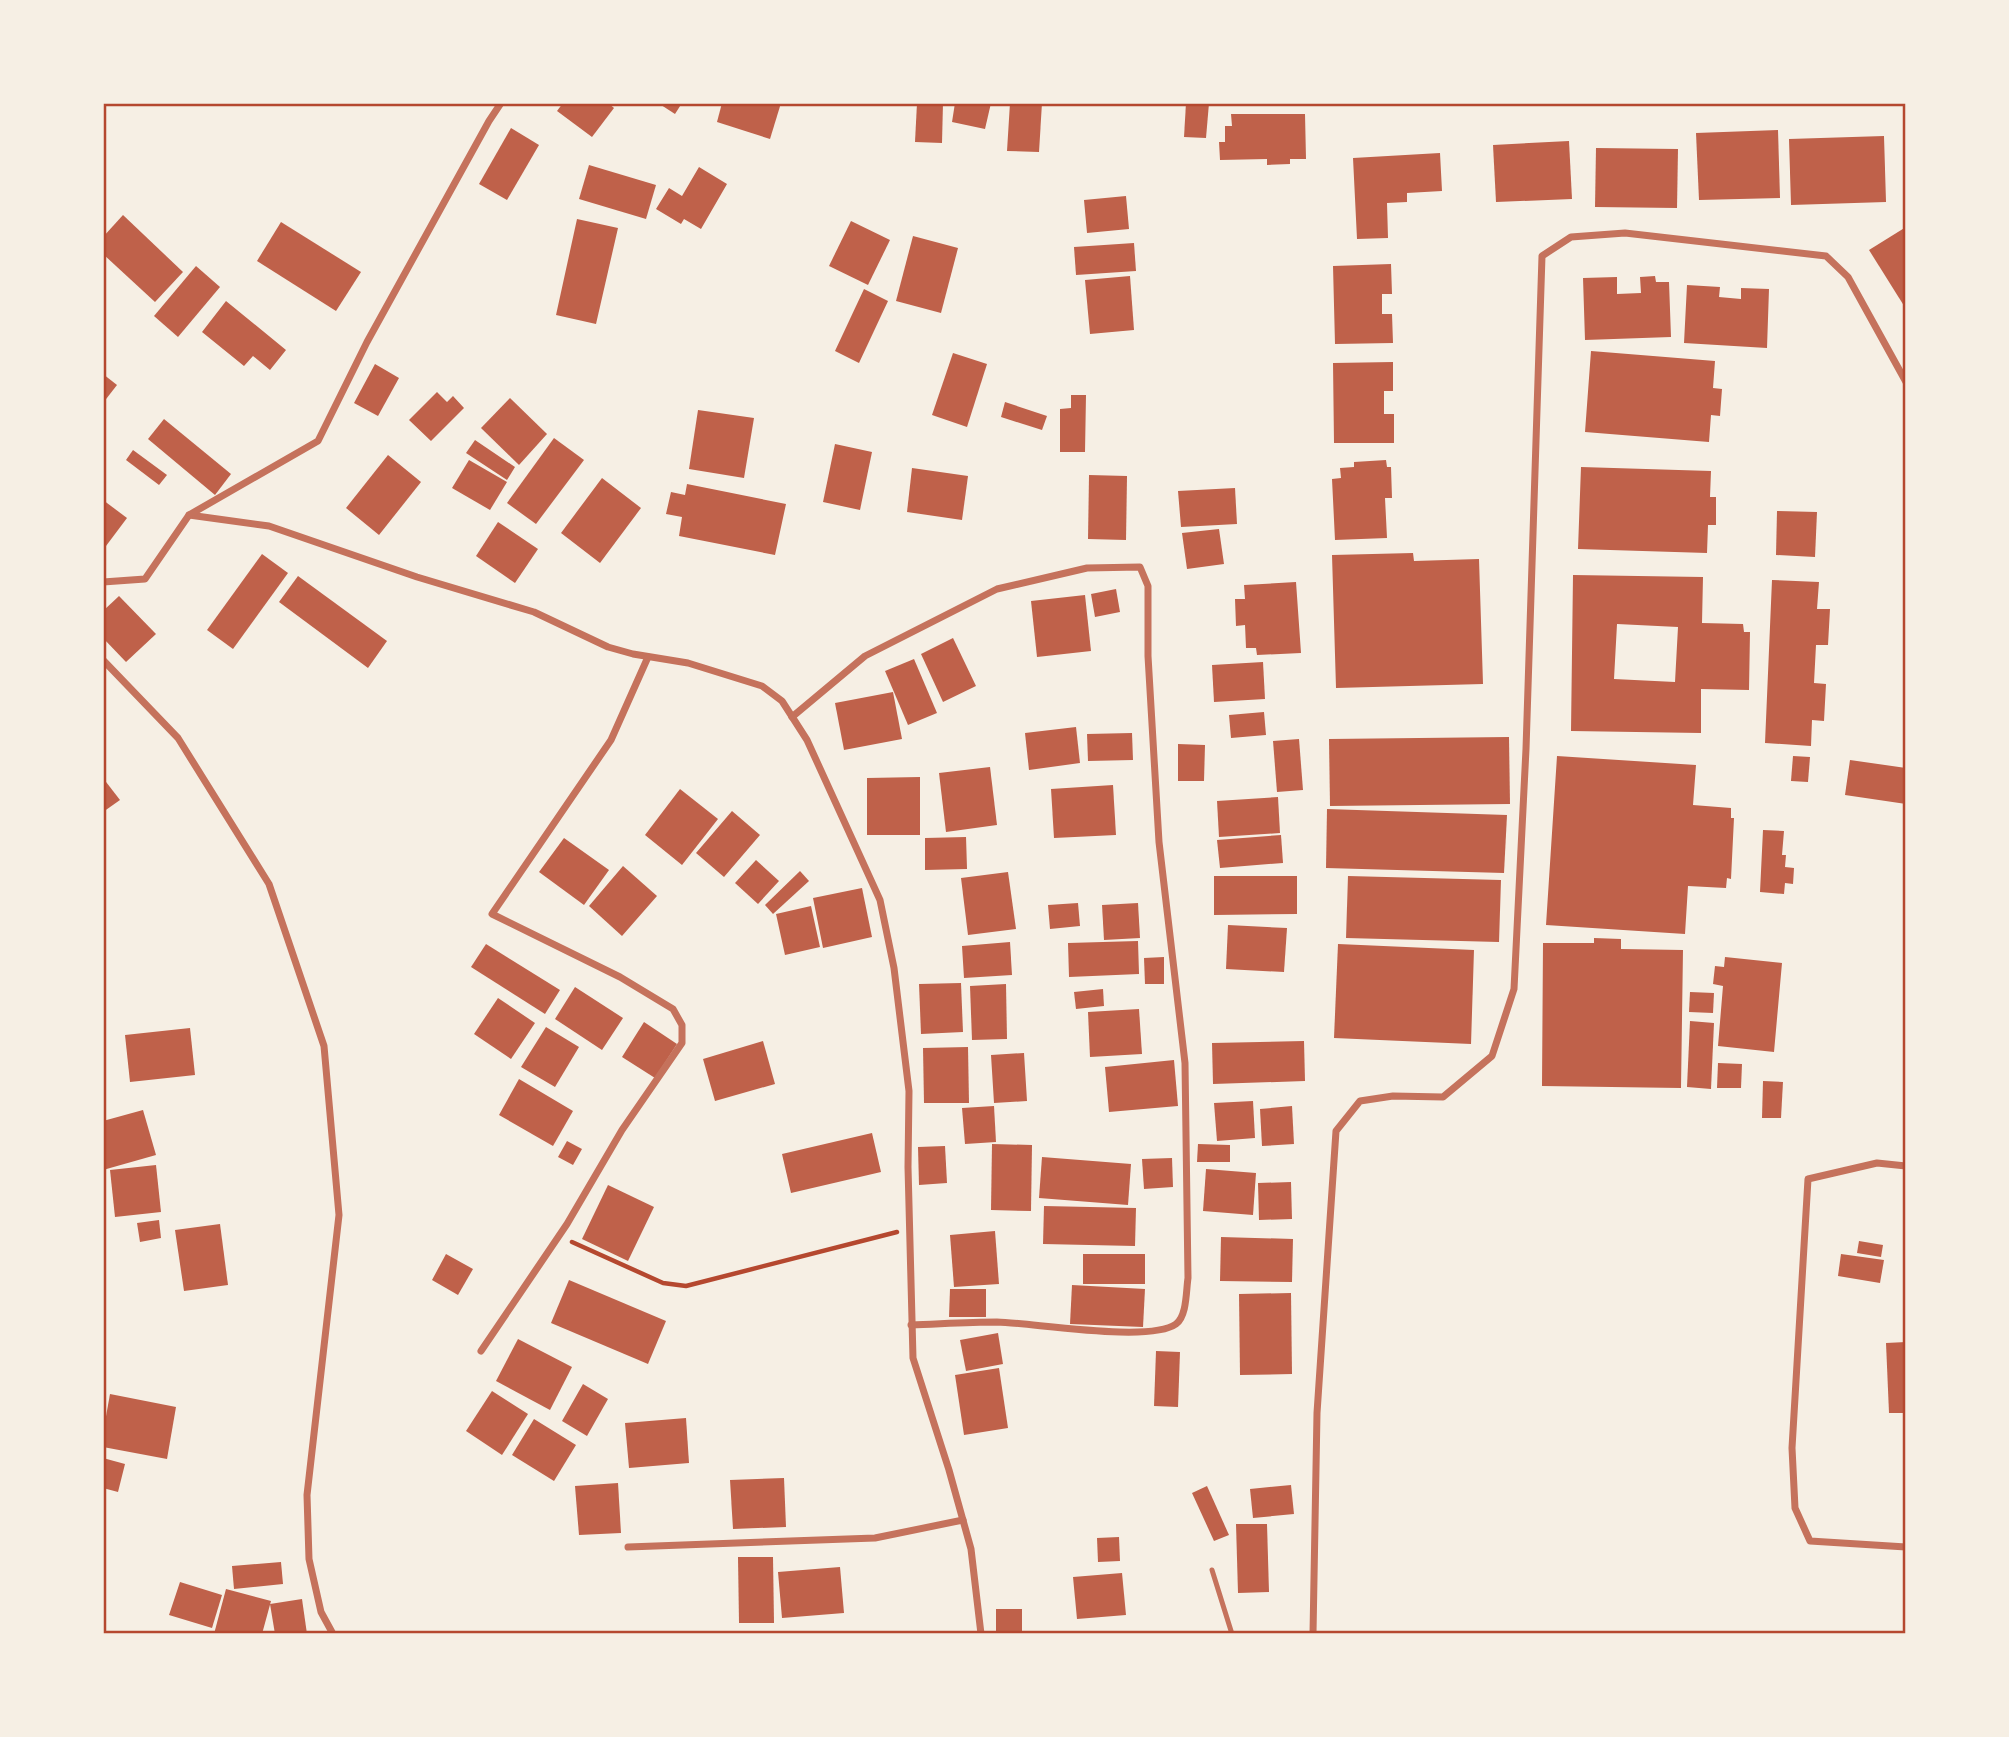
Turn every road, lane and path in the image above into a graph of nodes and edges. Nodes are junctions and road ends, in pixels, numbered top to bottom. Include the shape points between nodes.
1 (501, 103) edge
2 (1906, 382) edge
3 (189, 515) junction
4 (103, 582) edge
5 (648, 657) junction
6 (103, 660) edge
7 (792, 717) junction
8 (1906, 1166) edge
9 (911, 1230) junction
10 (559, 1236) junction
11 (911, 1325) junction
12 (481, 1351) dead end
13 (963, 1520) junction
14 (628, 1547) dead end
15 (1906, 1547) edge
16 (1212, 1570) dead end
17 (333, 1634) edge
18 (981, 1634) edge
19 (1232, 1634) edge
20 (1313, 1634) edge

1 - 3 street via 367,342 318,441
2 - 20 street via 1849,277 1826,256 1625,233 1571,237 1542,256 1514,989 1492,1056 1443,1097 1360,1101 1336,1130 1317,1413
3 - 4 street via 145,579
3 - 5 street via 269,526 534,612 608,647
5 - 7 street via 688,663 762,685 782,701
5 - 10 street via 611,740 492,914 620,977 673,1009 682,1025 682,1043 622,1129
6 - 17 street via 178,738 269,884 324,1046 339,1215 307,1495 309,1559 321,1612
7 - 9 street via 807,740 880,900 894,968 909,1091
7 - 11 street via 865,656 996,589 1087,568 1140,567 1148,586 1147,656 1159,842 1185,1063 1185,1306 1180,1321 1140,1333 996,1322
8 - 15 street via 1877,1163 1808,1179 1792,1448 1795,1508 1810,1541
9 - 10 path via 686,1286 663,1283
9 - 11 street
10 - 12 street
11 - 13 street via 913,1358
13 - 14 street via 875,1538
13 - 18 street
16 - 19 lane

